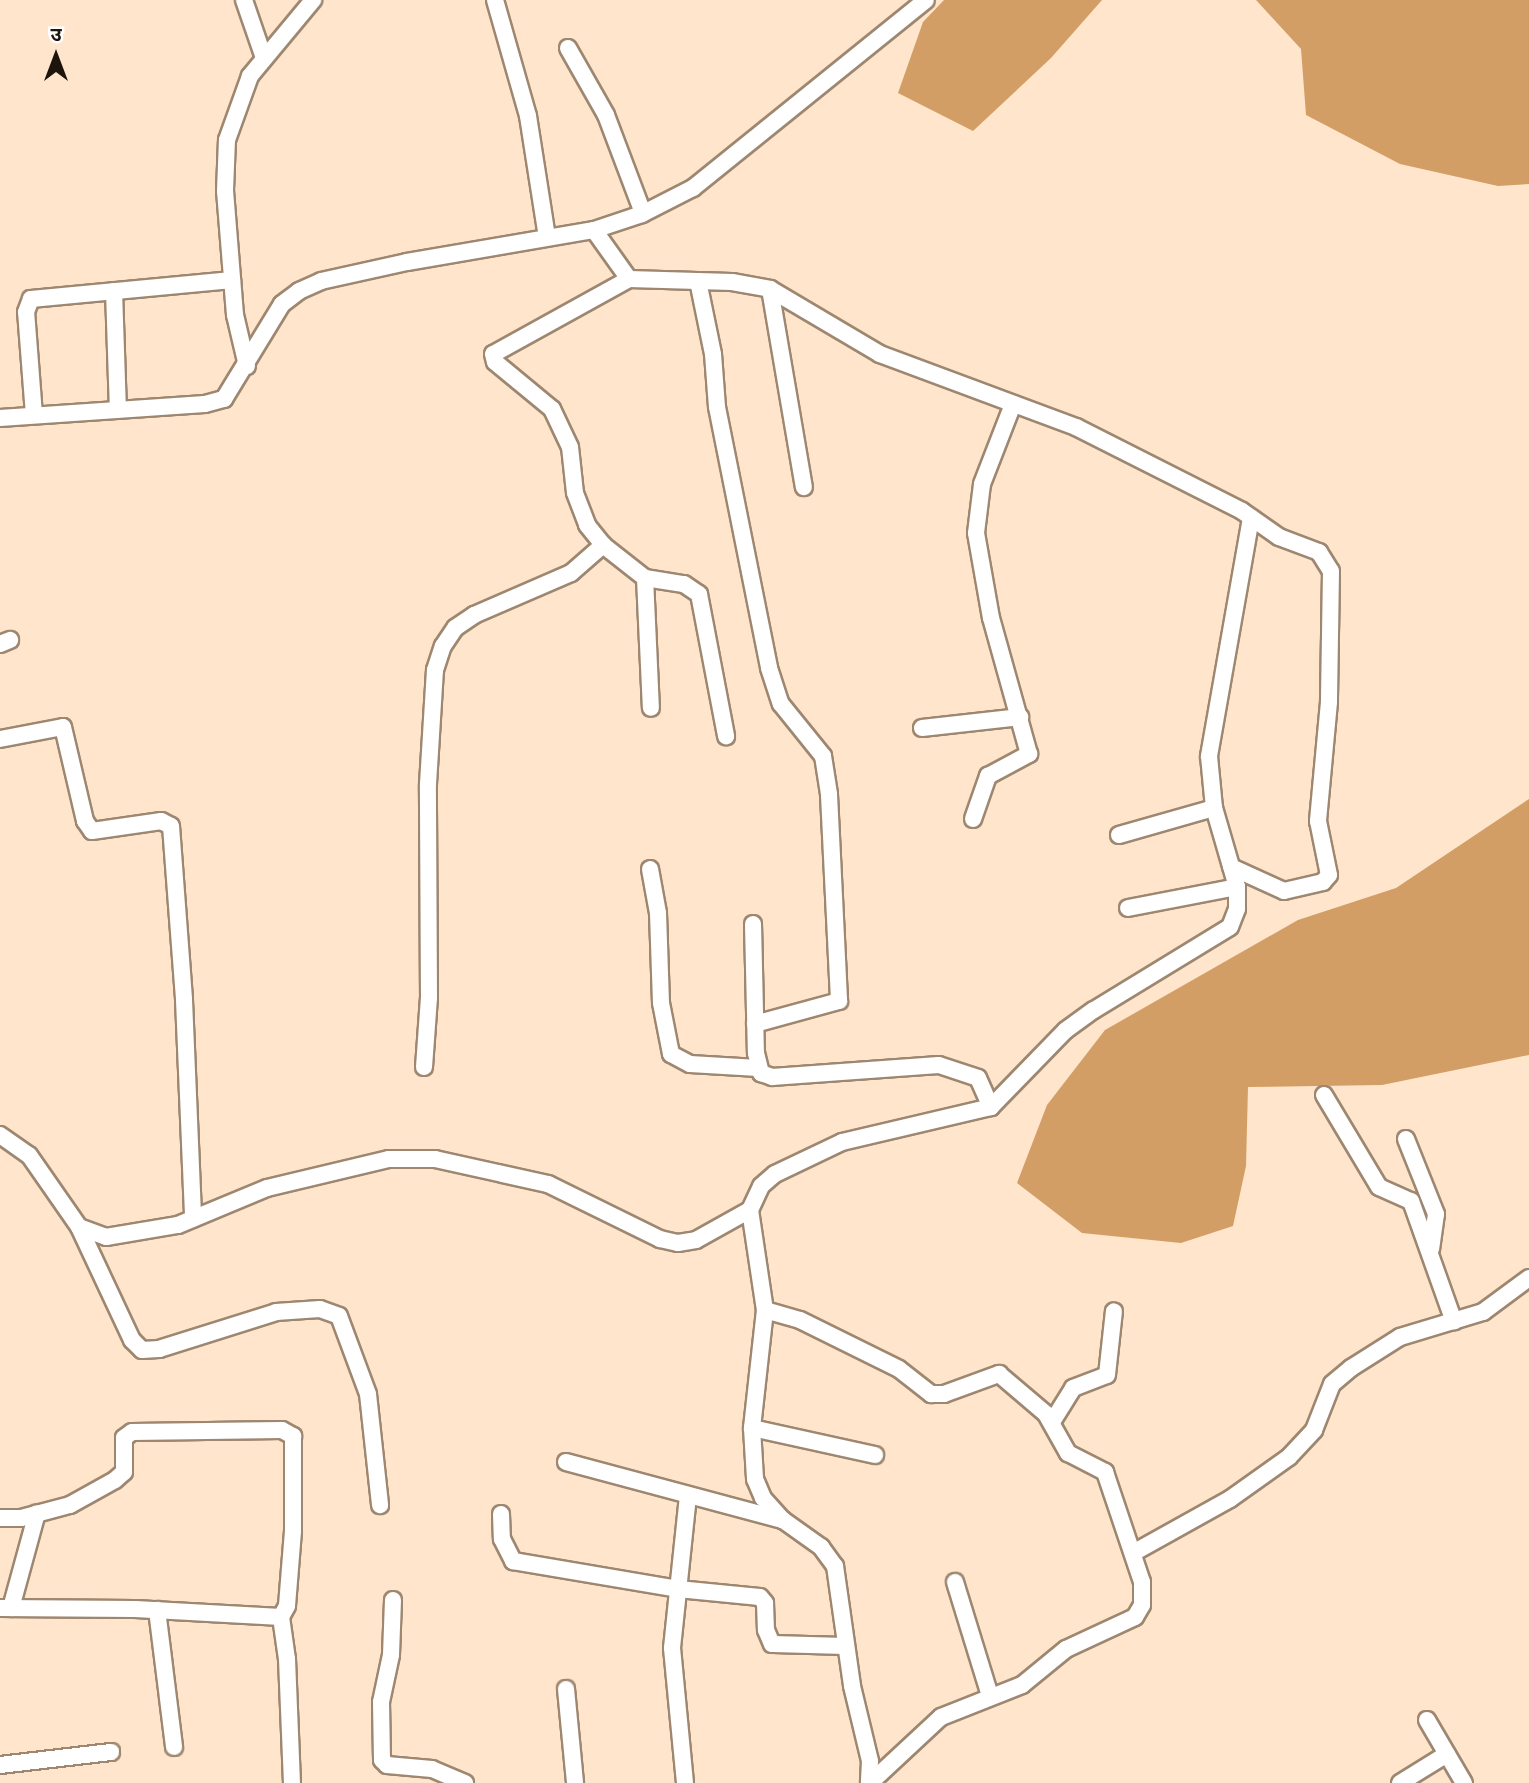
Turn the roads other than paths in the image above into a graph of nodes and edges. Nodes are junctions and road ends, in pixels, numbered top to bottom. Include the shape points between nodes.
1 (244, 0) edge
2 (313, 0) edge
3 (495, 0) edge
4 (926, 0) edge
5 (568, 48) dead end
6 (264, 58) junction
7 (643, 212) junction
8 (594, 230) junction
9 (547, 237) junction
10 (629, 279) junction
11 (232, 280) junction
12 (698, 281) junction
13 (770, 289) junction
14 (114, 291) junction
15 (247, 366) junction
16 (1013, 404) junction
17 (118, 409) junction
18 (34, 415) junction
19 (0, 418) edge
20 (804, 487) dead end
21 (1251, 518) junction
22 (603, 545) junction
23 (645, 578) junction
24 (651, 708) dead end
25 (1020, 717) junction
26 (922, 728) dead end
27 (726, 736) dead end
28 (0, 739) edge
29 (1214, 808) junction
30 (973, 820) dead end
31 (1119, 835) dead end
32 (1231, 867) junction
33 (650, 869) dead end
34 (1237, 887) junction
35 (1128, 908) dead end
36 (753, 924) dead end
37 (755, 1024) junction
38 (424, 1067) dead end
39 (758, 1068) junction
40 (1324, 1095) dead end
41 (991, 1107) junction
42 (0, 1135) edge
43 (1406, 1139) dead end
44 (750, 1210) junction
45 (192, 1219) junction
46 (79, 1227) junction
47 (1431, 1249) junction
48 (1529, 1278) edge
49 (765, 1310) junction
50 (1114, 1311) dead end
51 (1454, 1322) junction
52 (1052, 1422) junction
53 (752, 1428) junction
54 (875, 1455) dead end
55 (566, 1461) dead end
56 (688, 1495) junction
57 (380, 1505) dead end
58 (37, 1513) junction
59 (501, 1514) dead end
60 (0, 1518) edge
61 (783, 1520) junction
62 (1133, 1553) junction
63 (955, 1582) dead end
64 (678, 1588) junction
65 (393, 1600) dead end
66 (6, 1608) edge
67 (157, 1610) junction
68 (281, 1616) junction
69 (846, 1647) junction
70 (566, 1689) dead end
71 (990, 1696) junction
72 (1427, 1720) dead end
73 (174, 1747) dead end
74 (111, 1752) dead end
75 (1447, 1754) junction
76 (0, 1765) edge
77 (292, 1783) edge
78 (465, 1783) edge
79 (576, 1783) edge
80 (685, 1783) edge
81 (870, 1783) edge
82 (1400, 1783) edge
83 (1464, 1783) edge

1 - 6 street
2 - 6 street
3 - 9 street via 528,116
4 - 7 street via 704,180
5 - 7 street via 606,115
6 - 11 street via 250,76 227,140 224,163
7 - 8 street
8 - 9 street
8 - 10 street
9 - 15 street via 321,281 282,304
10 - 12 street
10 - 22 street via 493,354 495,362 538,395 557,418 570,447 578,504
11 - 14 street
11 - 15 street via 237,332
12 - 13 street
12 - 37 street via 713,354 717,407 769,668 781,704 823,756 829,795 839,1001
13 - 16 street via 880,354
13 - 20 street
14 - 17 street
14 - 18 street via 39,296 27,305
15 - 17 street via 224,399
16 - 21 street via 1107,442
16 - 25 street via 982,484 976,518 991,618
17 - 18 street
18 - 19 street
21 - 29 street via 1211,738
21 - 32 street via 1279,537 1319,552 1331,571 1329,702 1318,821 1329,872 1323,882 1284,891
22 - 23 street
22 - 38 street via 571,573 474,615 455,628 443,646 435,670 428,784 429,998
23 - 24 street
23 - 27 street via 684,584 699,594
25 - 26 street
25 - 30 street via 1028,758 988,776
28 - 45 street via 63,727 85,821 92,831 161,821 171,826
29 - 31 street
29 - 32 street
32 - 34 street
33 - 39 street via 658,913 661,1003 671,1054 690,1064
34 - 35 street
34 - 41 street via 1237,909 1230,927 1066,1030
36 - 37 street
37 - 39 street
39 - 41 street via 772,1077 948,1066 978,1078
40 - 47 street via 1379,1187 1411,1201
41 - 44 street via 842,1142 775,1174 761,1186
42 - 46 street via 29,1155
43 - 47 street via 1436,1214
44 - 45 street via 696,1240 678,1243 548,1184 435,1159 389,1159 267,1188
44 - 49 street
45 - 46 street via 128,1236 91,1235
46 - 57 street via 132,1340 142,1350 159,1349 276,1312 320,1309 339,1316 368,1394
47 - 51 street
48 - 51 street via 1483,1312
49 - 52 street via 800,1321 899,1369 931,1394 999,1374
49 - 53 street
50 - 52 street via 1107,1375 1073,1388
51 - 62 street via 1401,1337 1351,1368 1325,1395 1308,1441 1230,1499
52 - 62 street via 1068,1453 1105,1472
53 - 54 street
53 - 61 street via 755,1479 763,1498
55 - 56 street
56 - 61 street
56 - 64 street
58 - 60 street
58 - 66 street
58 - 68 street via 70,1505 120,1476 125,1467 124,1438 132,1432 286,1430 294,1441 294,1507 287,1606
59 - 64 street via 502,1539 513,1561
61 - 69 street via 821,1547 835,1566
62 - 71 street via 1143,1592 1135,1617 1066,1649 1022,1685
63 - 71 street
64 - 69 street via 763,1598 768,1639 779,1647
64 - 80 street via 672,1674
65 - 78 street via 391,1655 381,1702 382,1760 387,1765 432,1769
66 - 67 street
67 - 68 street
67 - 73 street
68 - 77 street
69 - 81 street via 870,1761
70 - 79 street
71 - 81 street via 941,1717
72 - 75 street
74 - 76 street
75 - 82 street
75 - 83 street

